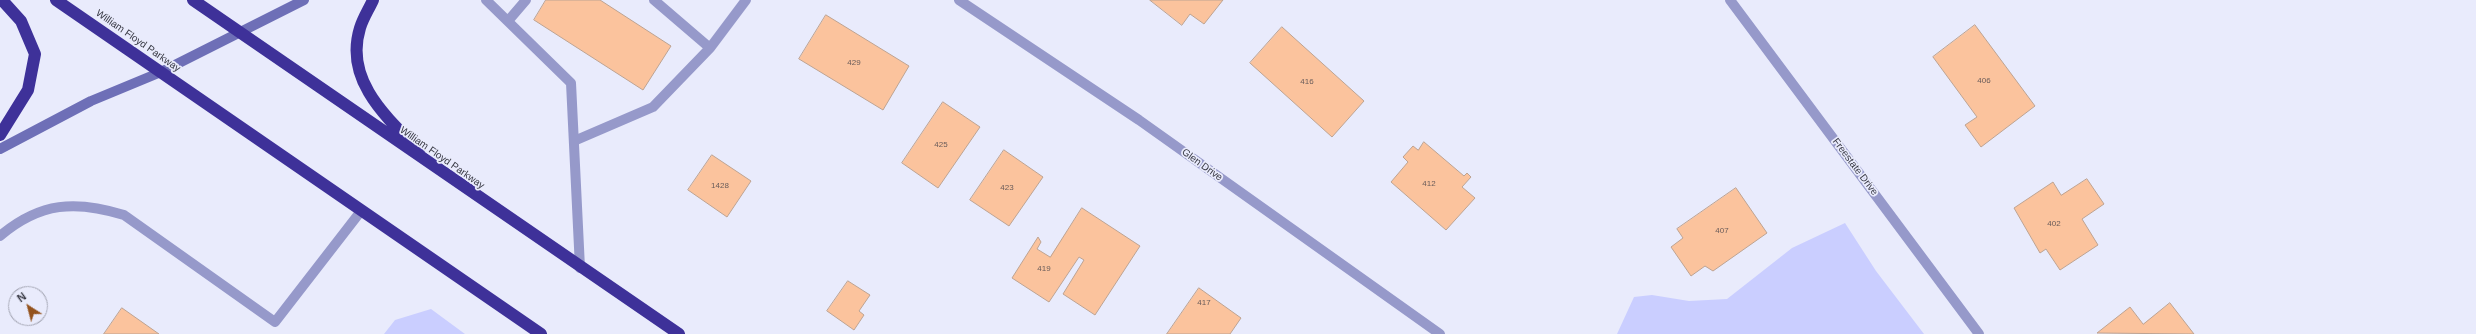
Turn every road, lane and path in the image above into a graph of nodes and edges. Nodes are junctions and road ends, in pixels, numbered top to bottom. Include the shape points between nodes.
1 (2, 0) edge
2 (56, 0) edge
3 (193, 0) edge
4 (304, 0) edge
5 (373, 0) edge
6 (486, 0) edge
7 (526, 0) edge
8 (654, 0) edge
9 (746, 0) edge
10 (959, 0) edge
11 (1730, 0) edge
12 (508, 21) junction
13 (238, 32) junction
14 (710, 48) junction
15 (161, 72) junction
16 (0, 134) edge
17 (574, 141) junction
18 (0, 149) edge
19 (440, 171) junction
20 (361, 211) junction
21 (0, 236) edge
22 (580, 268) junction
23 (541, 334) edge
24 (679, 334) edge
25 (1440, 334) edge
26 (1979, 334) edge

1 - 16 highway via 22,21 35,54 28,90
2 - 15 highway, William Floyd Parkway
3 - 13 highway, William Floyd Parkway
4 - 13 main road
5 - 19 highway via 360,28 357,56 364,87 383,114
6 - 12 street
7 - 12 street
8 - 14 street
9 - 14 street
10 - 25 street, Glen Drive via 1139,120
11 - 26 street, Freestate Drive
12 - 17 street via 571,83
13 - 15 main road
13 - 19 highway, William Floyd Parkway
14 - 17 street via 653,107
15 - 18 main road via 91,101
15 - 20 highway, William Floyd Parkway
17 - 22 street
19 - 22 highway, William Floyd Parkway
20 - 21 street via 275,322 124,215 97,207 61,205 18,220
20 - 23 highway, William Floyd Parkway
22 - 24 highway, William Floyd Parkway

